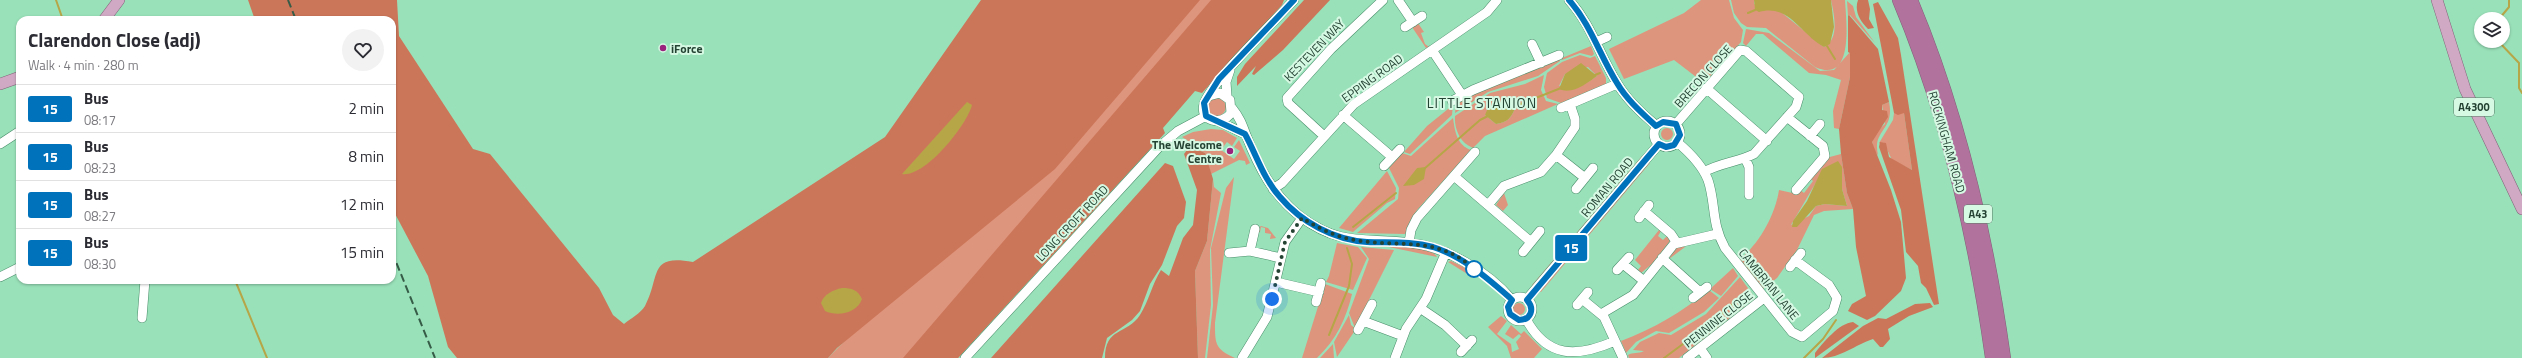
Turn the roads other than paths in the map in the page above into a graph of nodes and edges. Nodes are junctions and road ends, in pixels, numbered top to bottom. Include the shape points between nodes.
1 (119, 0) edge
2 (1294, 0) edge
3 (1383, 0) edge
4 (1398, 0) edge
5 (1497, 0) edge
6 (1569, 0) edge
7 (1899, 0) edge
8 (1911, 0) edge
9 (2437, 0) edge
10 (107, 16) edge
11 (1422, 16) dead end
12 (1607, 37) dead end
13 (1596, 42) junction
14 (1532, 44) dead end
15 (1432, 50) junction
16 (1559, 55) dead end
17 (1541, 63) junction
18 (1231, 69) junction
19 (16, 78) edge
20 (0, 84) edge
21 (1617, 84) junction
22 (1706, 88) junction
23 (1462, 95) junction
24 (1209, 96) junction
25 (1227, 96) junction
26 (1452, 101) dead end
27 (1570, 104) junction
28 (1232, 108) junction
29 (1561, 108) dead end
30 (1343, 114) junction
31 (1206, 116) junction
32 (1787, 117) junction
33 (1220, 122) junction
34 (1676, 124) junction
35 (1820, 124) dead end
36 (1656, 126) junction
37 (16, 134) edge
38 (1245, 134) junction
39 (1324, 136) junction
40 (1810, 136) junction
41 (1767, 141) junction
42 (1677, 142) junction
43 (0, 144) edge
44 (1659, 144) junction
45 (1400, 149) dead end
46 (1475, 152) dead end
47 (1556, 155) junction
48 (1392, 157) junction
49 (1745, 158) junction
50 (1384, 166) dead end
51 (1593, 168) dead end
52 (1704, 172) junction
53 (1454, 176) junction
54 (1584, 178) junction
55 (1273, 189) junction
56 (1576, 189) dead end
57 (1796, 190) dead end
58 (1749, 195) dead end
59 (1488, 205) junction
60 (2522, 209) edge
61 (1644, 211) dead end
62 (1302, 218) junction
63 (1254, 229) dead end
64 (1540, 231) dead end
65 (1717, 234) junction
66 (1531, 242) junction
67 (1677, 242) junction
68 (1409, 243) junction
69 (1250, 250) junction
70 (1446, 252) junction
71 (1522, 252) dead end
72 (1228, 253) dead end
73 (1280, 258) junction
74 (1662, 258) junction
75 (1795, 260) dead end
76 (1623, 264) dead end
77 (16, 269) edge
78 (0, 278) edge
79 (1644, 281) junction
80 (1276, 282) junction
81 (145, 284) edge
82 (1700, 292) dead end
83 (1764, 298) junction
84 (1583, 299) dead end
85 (1512, 300) junction
86 (1527, 300) junction
87 (1316, 302) dead end
88 (1372, 304) dead end
89 (1420, 308) junction
90 (1601, 314) junction
91 (142, 318) dead end
92 (1526, 319) junction
93 (1363, 321) junction
94 (1358, 330) dead end
95 (1403, 336) junction
96 (1615, 341) junction
97 (1467, 346) dead end
98 (1700, 348) junction
99 (1575, 356) edge
100 (965, 358) edge
101 (1242, 358) edge
102 (1396, 358) edge
103 (1623, 358) edge
104 (1686, 358) edge
105 (1707, 358) edge
106 (1992, 358) edge
107 (2004, 358) edge

1 - 10 main road
2 - 18 street
3 - 39 street, KESTEVEN WAY via 1331,49 1287,98 1288,103
4 - 11 street via 1409,24
5 - 15 street, EPPING ROAD via 1487,12
6 - 13 street via 1578,10
7 - 106 highway, ROCKINGHAM ROAD / A43 via 1927,76 1961,189 1979,271
8 - 107 highway, ROCKINGHAM ROAD / A43 via 1963,150 1989,263
9 - 60 main road, A4300 via 2465,89
12 - 13 street
13 - 21 street
14 - 17 street
15 - 23 street
15 - 30 street, EPPING ROAD
16 - 17 street
17 - 23 street
18 - 24 street via 1219,79
18 - 25 street via 1226,82
19 - 20 main road
21 - 27 street
21 - 36 street
22 - 32 street, BRECON CLOSE via 1739,52 1746,52 1799,97 1798,103
22 - 34 street, BRECON CLOSE
22 - 41 street
23 - 26 street
24 - 25 street via 1220,93
24 - 31 street via 1203,108
25 - 28 street
27 - 29 street
27 - 47 street via 1575,127
28 - 33 street via 1228,117
28 - 38 street via 1242,120
30 - 39 street, EPPING ROAD
30 - 48 street
31 - 33 street
31 - 100 street, LONG CROFT ROAD via 1178,131 1159,147
32 - 40 street
32 - 41 street, BRECON CLOSE
33 - 38 street
34 - 36 street via 1663,122
34 - 42 street via 1680,131
35 - 40 street
36 - 44 street via 1654,134
37 - 43 street
38 - 55 street via 1262,172
39 - 55 street, EPPING ROAD via 1282,183
40 - 57 street via 1823,146 1825,156
41 - 49 street, BRECON CLOSE
42 - 44 street via 1666,147
42 - 52 street, CAMBRIAN LANE
44 - 86 street, ROMAN ROAD
45 - 48 street
46 - 53 street
47 - 54 street
47 - 59 street via 1541,172 1504,186
48 - 50 street
49 - 52 street, BRECON CLOSE via 1715,166
49 - 58 street via 1749,167
51 - 54 street
52 - 65 street, CAMBRIAN LANE via 1710,188
53 - 59 street
53 - 68 street via 1417,218 1411,230
54 - 56 street
55 - 62 street
59 - 66 street
61 - 67 street
62 - 68 street via 1332,234 1354,240
62 - 73 street via 1285,242
63 - 69 street
64 - 66 street
65 - 67 street
65 - 83 street, CAMBRIAN LANE
66 - 71 street
67 - 74 street
68 - 70 street
69 - 72 street
69 - 73 street
70 - 85 street via 1480,273
70 - 89 street
73 - 80 street
74 - 79 street
74 - 82 street
75 - 83 street, CAMBRIAN LANE via 1834,290 1837,298 1833,312 1807,335 1798,337
76 - 79 street
77 - 78 street
79 - 90 street via 1633,294
80 - 87 street via 1320,287
80 - 101 street via 1267,317
81 - 91 street
83 - 98 street, PENNINE CLOSE
84 - 90 street
85 - 86 street via 1518,297
85 - 92 street via 1508,307 1512,318
86 - 92 street via 1532,310
88 - 93 street
89 - 95 street
89 - 97 street via 1445,325
90 - 96 street
92 - 99 street via 1535,336 1543,344 1557,352
93 - 94 street
93 - 95 street
95 - 102 street
96 - 99 street
96 - 103 street
98 - 104 street, PENNINE CLOSE
98 - 105 street

